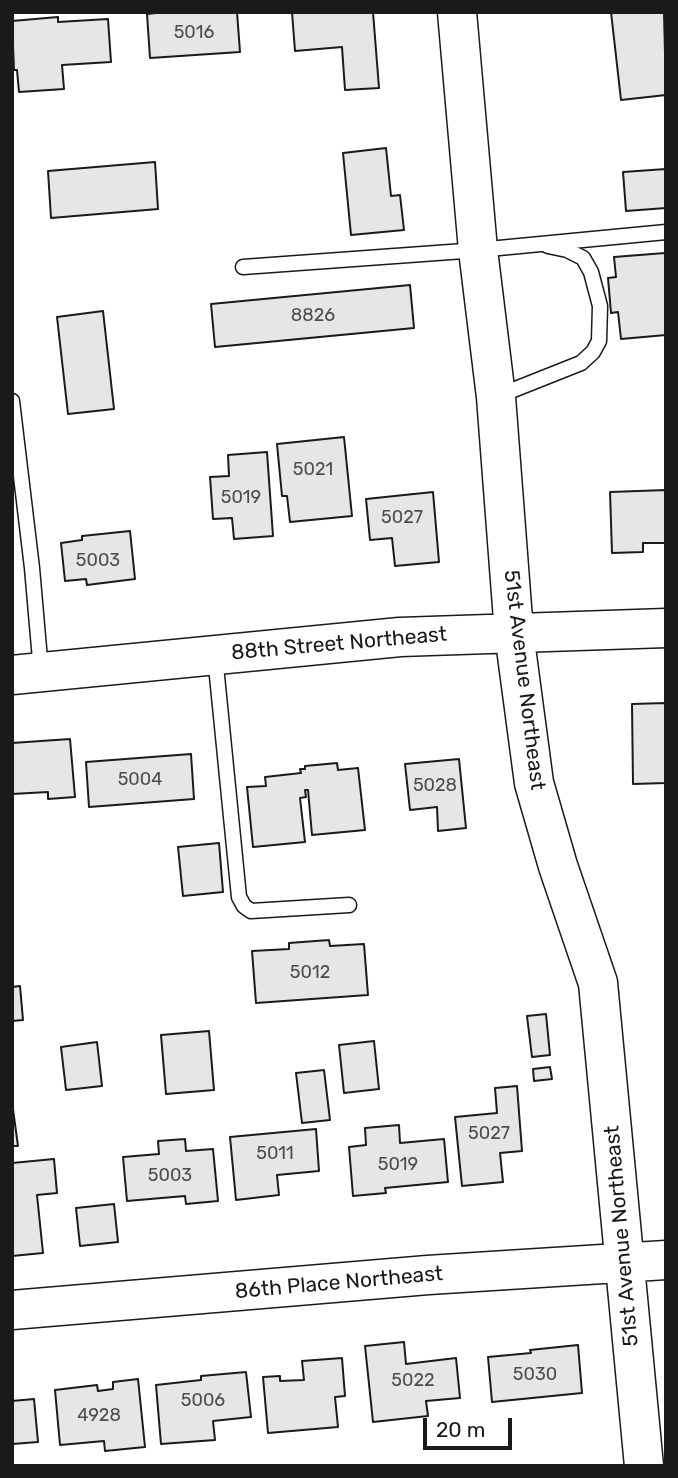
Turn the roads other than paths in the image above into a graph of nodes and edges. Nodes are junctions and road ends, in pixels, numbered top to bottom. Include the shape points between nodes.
1 (457, 12) edge
2 (666, 232) edge
3 (533, 243) junction
4 (478, 250) junction
5 (243, 267) dead end
6 (496, 397) junction
7 (12, 401) edge
8 (666, 628) edge
9 (514, 633) junction
10 (215, 655) junction
11 (27, 674) edge
12 (349, 905) dead end
13 (666, 1260) edge
14 (625, 1262) junction
15 (12, 1310) edge
16 (644, 1466) edge

1 - 4 street, 51st Avenue Northeast
2 - 3 lane
3 - 4 lane
3 - 6 lane via 583,258 600,306 599,341 581,363
4 - 5 lane
4 - 6 street, 51st Avenue Northeast
6 - 9 street, 51st Avenue Northeast
7 - 11 lane via 32,568
8 - 9 street, 88th Street Northeast
9 - 10 street, 88th Street Northeast via 400,637
9 - 14 street, 51st Avenue Northeast via 534,783 598,983
10 - 11 street, 88th Street Northeast
10 - 12 lane via 239,897 251,911
13 - 14 street, 86th Place Northeast
14 - 15 street, 86th Place Northeast
14 - 16 street, 51st Avenue Northeast

